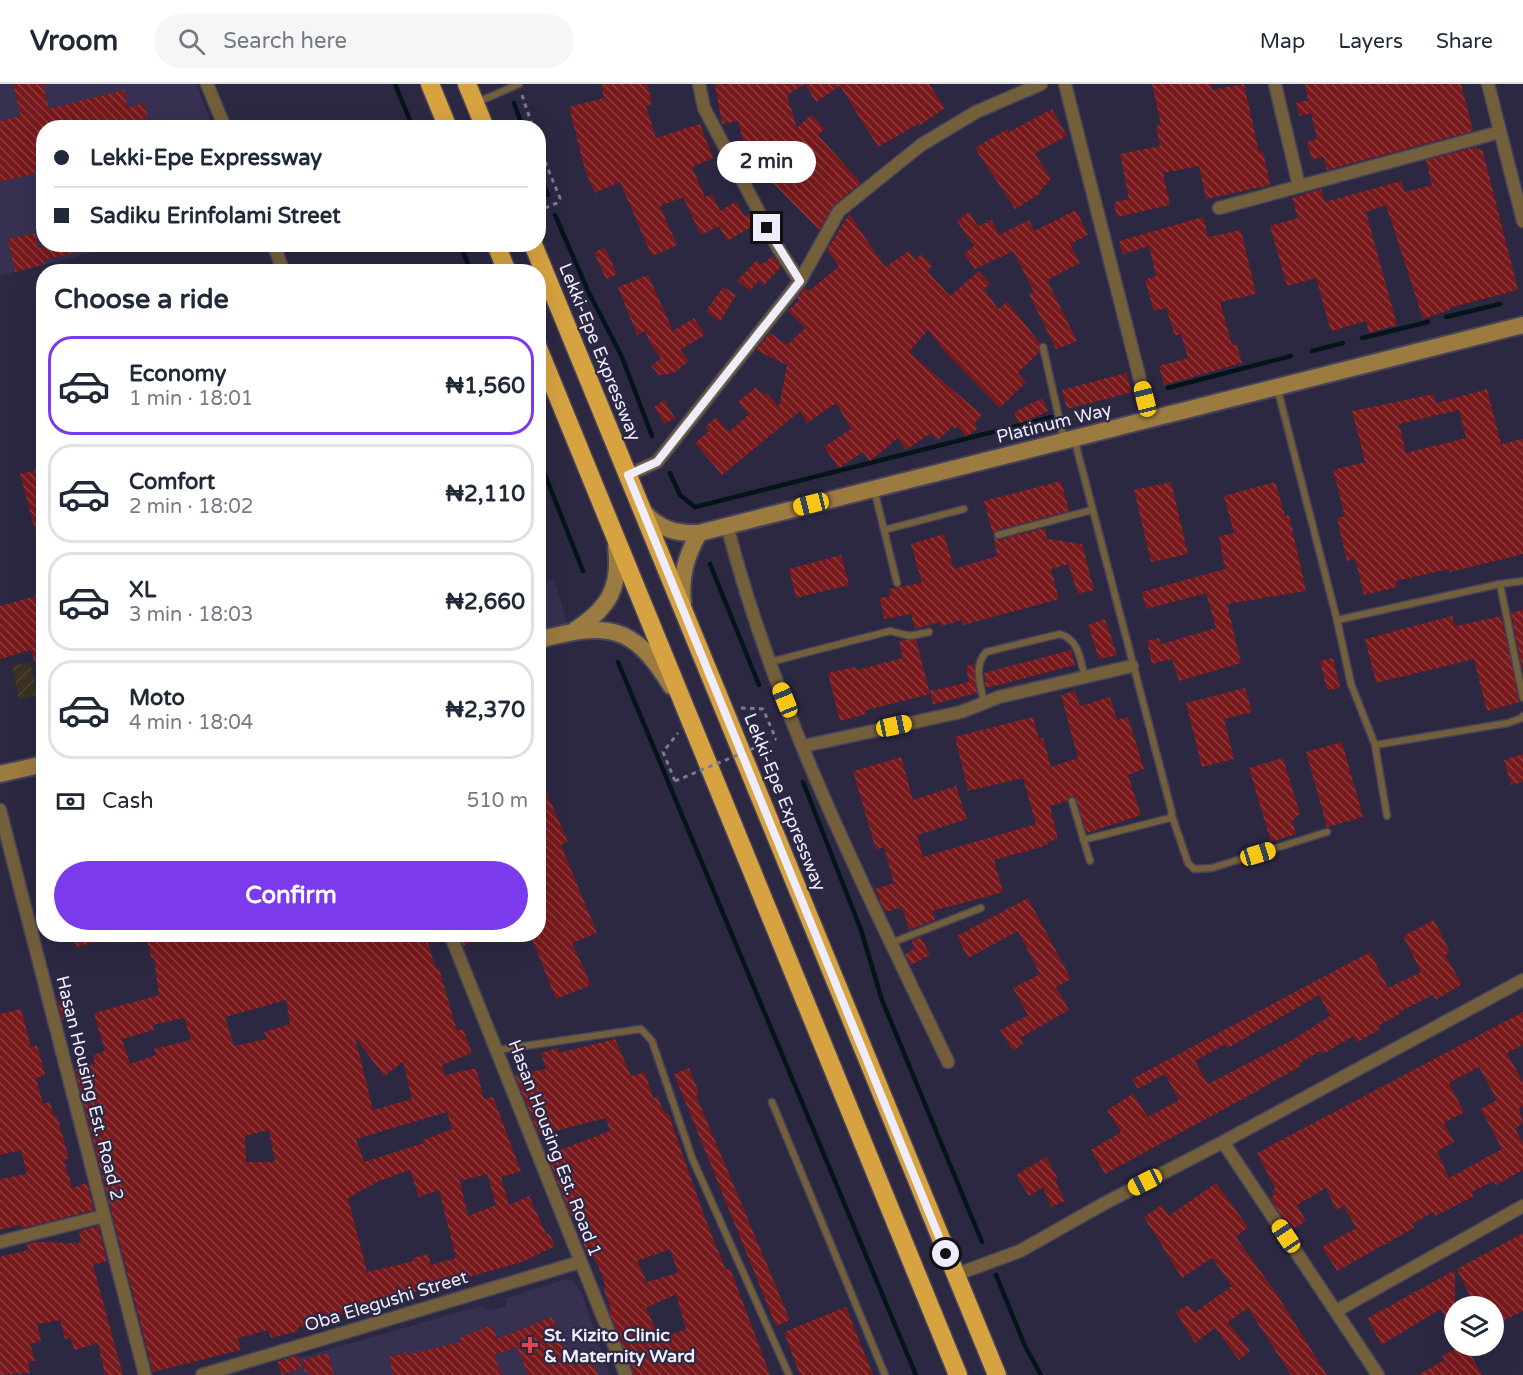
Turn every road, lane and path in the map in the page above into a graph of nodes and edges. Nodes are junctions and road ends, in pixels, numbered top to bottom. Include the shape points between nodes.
1 (207, 84) edge
2 (430, 84) edge
3 (467, 84) edge
4 (519, 84) edge
5 (699, 84) edge
6 (1041, 84) edge
7 (1065, 84) edge
8 (1275, 84) edge
9 (1488, 84) edge
10 (475, 104) junction
11 (222, 120) edge
12 (445, 120) edge
13 (482, 120) edge
14 (530, 120) edge
15 (1500, 132) junction
16 (546, 164) edge
17 (1299, 186) junction
18 (546, 208) edge
19 (1219, 208) dead end
20 (1523, 221) edge
21 (546, 276) edge
22 (800, 281) junction
23 (1523, 324) edge
24 (1043, 347) dead end
25 (546, 367) edge
26 (1277, 387) junction
27 (1150, 418) junction
28 (1069, 439) junction
29 (628, 475) junction
30 (874, 488) junction
31 (964, 509) dead end
32 (1092, 510) junction
33 (644, 512) junction
34 (726, 525) junction
35 (614, 531) junction
36 (884, 531) junction
37 (699, 533) junction
38 (998, 535) dead end
39 (1523, 581) edge
40 (897, 583) dead end
41 (1500, 584) junction
42 (683, 609) junction
43 (1337, 620) junction
44 (575, 630) junction
45 (929, 632) dead end
46 (546, 638) edge
47 (769, 662) junction
48 (1132, 666) junction
49 (1085, 677) junction
50 (1523, 698) edge
51 (984, 702) junction
52 (723, 706) junction
53 (686, 712) junction
54 (1523, 716) edge
55 (1375, 745) junction
56 (804, 746) junction
57 (36, 766) edge
58 (0, 774) edge
59 (1072, 801) dead end
60 (0, 810) edge
61 (1172, 816) junction
62 (1387, 816) dead end
63 (1326, 832) dead end
64 (1083, 840) junction
65 (1090, 861) dead end
66 (981, 908) dead end
67 (453, 942) edge
68 (891, 943) junction
69 (1523, 980) edge
70 (497, 1050) junction
71 (948, 1062) dead end
72 (772, 1102) dead end
73 (1223, 1142) junction
74 (1523, 1206) edge
75 (104, 1216) junction
76 (0, 1242) edge
77 (580, 1262) junction
78 (955, 1275) junction
79 (1336, 1311) junction
80 (145, 1375) edge
81 (202, 1375) edge
82 (626, 1375) edge
83 (789, 1375) edge
84 (885, 1375) edge
85 (958, 1375) edge
86 (997, 1375) edge
87 (1378, 1375) edge

1 - 11 street
2 - 12 highway
3 - 10 highway
4 - 10 lane
4 - 14 path
5 - 22 street via 704,108 778,248
6 - 22 street via 976,112 921,145 839,211
7 - 27 street
8 - 17 street
9 - 15 street
10 - 13 highway
15 - 17 street
15 - 20 street
16 - 18 path via 560,198
17 - 19 street
21 - 29 highway, Lekki-Epe Expressway
22 - 29 street via 657,462
23 - 26 street, Platinum Way
24 - 28 lane
25 - 35 highway
26 - 27 street, Platinum Way
26 - 43 lane
27 - 28 street, Platinum Way
28 - 30 street, Platinum Way
28 - 32 lane
29 - 33 highway, Lekki-Epe Expressway
30 - 34 street, Platinum Way
30 - 36 lane
31 - 36 lane
32 - 38 lane
32 - 48 lane
33 - 37 street, Platinum Way via 653,523 669,530
33 - 42 highway, Lekki-Epe Expressway
34 - 37 street, Platinum Way
34 - 47 street via 742,586
35 - 44 street via 619,568 612,595 596,616
35 - 53 highway
36 - 40 lane
37 - 42 street via 681,582
39 - 41 lane
41 - 43 lane
41 - 50 lane
42 - 52 highway, Lekki-Epe Expressway
43 - 55 lane via 1351,684
44 - 46 street
44 - 53 street via 621,633 637,641 663,673
45 - 47 lane via 910,636 890,631
47 - 56 street
48 - 49 street
48 - 61 lane
49 - 51 street
49 - 51 lane via 1076,644 1060,634 986,652 979,659 978,671
51 - 56 street via 961,712
52 - 53 path, bridge via 764,709 776,740 675,781 663,752
52 - 78 highway, Lekki-Epe Expressway
53 - 85 highway
54 - 55 lane via 1508,723
55 - 62 lane
56 - 68 street
57 - 58 street
59 - 64 lane
60 - 75 street, Hasan Housing Est. Road 2
61 - 63 lane via 1188,863 1194,869 1212,868
61 - 64 lane
64 - 65 lane
66 - 68 lane
67 - 70 street, Hasan Housing Est. Road 1
68 - 71 street
69 - 73 street
70 - 77 street, Hasan Housing Est. Road 1
70 - 83 lane via 641,1029 646,1033 692,1158
72 - 84 lane
73 - 78 street via 1020,1251
73 - 79 street
74 - 79 street
75 - 76 street
75 - 80 street, Hasan Housing Est. Road 2
77 - 81 street, Oba Elegushi Street
77 - 82 street, Hasan Housing Est. Road 1
78 - 86 highway, Lekki-Epe Expressway
79 - 87 street

